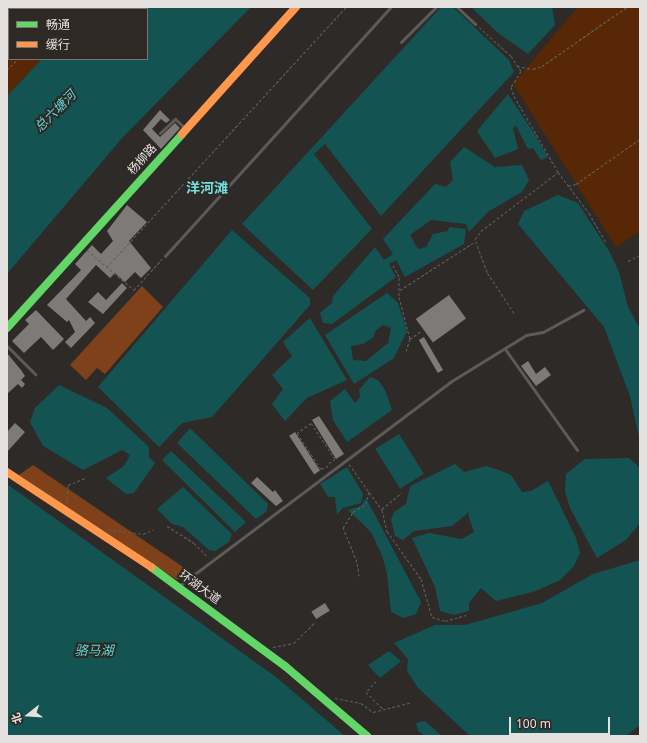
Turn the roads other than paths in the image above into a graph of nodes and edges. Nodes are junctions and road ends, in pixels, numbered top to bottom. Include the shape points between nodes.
1 (296, 7) edge
2 (391, 7) edge
3 (436, 7) edge
4 (457, 7) edge
5 (475, 24) road end
6 (401, 42) dead end
7 (186, 129) junction
8 (160, 133) dead end
9 (165, 256) road end
10 (583, 310) dead end
11 (7, 328) edge
12 (7, 346) edge
13 (505, 349) junction
14 (35, 374) dead end
15 (577, 450) dead end
16 (7, 472) edge
17 (179, 586) junction
18 (367, 736) edge

1 - 7 main road, 杨柳路
2 - 9 lane
3 - 6 lane
4 - 5 lane
7 - 8 lane via 175,118
7 - 11 main road, 杨柳路
10 - 13 lane via 543,332 526,336
12 - 14 lane
13 - 15 lane
13 - 17 lane via 450,382
16 - 17 main road, 环湖大道
17 - 18 main road, 环湖大道 via 322,696

